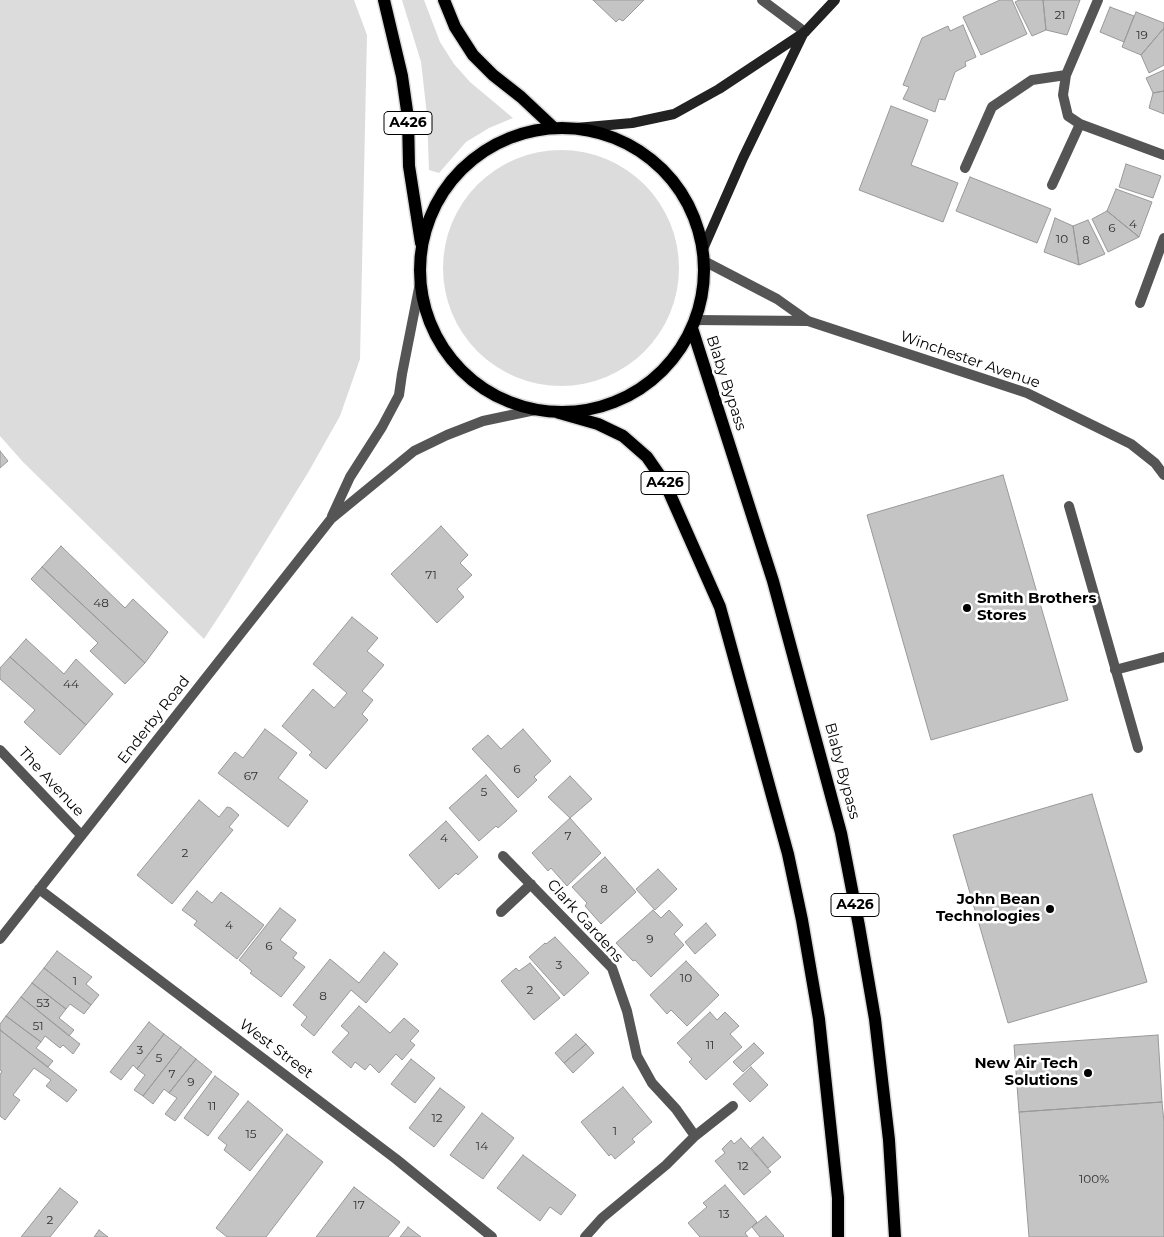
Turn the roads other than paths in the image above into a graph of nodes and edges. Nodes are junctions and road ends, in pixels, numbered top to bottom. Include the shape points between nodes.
1 (384, 0) edge
2 (444, 0) edge
3 (762, 0) edge
4 (835, 0) edge
5 (1098, 0) edge
6 (805, 32) junction
7 (1066, 75) junction
8 (1080, 124) junction
9 (554, 128) junction
10 (576, 128) junction
11 (1164, 155) edge
12 (965, 168) dead end
13 (1052, 185) dead end
14 (1164, 238) edge
15 (421, 248) junction
16 (704, 255) junction
17 (420, 283) junction
18 (1140, 303) dead end
19 (808, 321) junction
20 (693, 324) junction
21 (535, 410) junction
22 (556, 412) junction
23 (1164, 475) edge
24 (1069, 506) dead end
25 (331, 519) junction
26 (1164, 657) edge
27 (1115, 670) junction
28 (1138, 748) dead end
29 (0, 750) edge
30 (81, 835) junction
31 (504, 856) dead end
32 (531, 884) junction
33 (39, 888) junction
34 (501, 912) dead end
35 (0, 940) edge
36 (733, 1106) dead end
37 (694, 1136) junction
38 (492, 1237) edge
39 (585, 1237) edge
40 (838, 1237) edge
41 (895, 1237) edge

1 - 15 main road, A426 via 402,76 408,118 409,166
2 - 9 main road via 473,55
3 - 6 street
4 - 6 main road
5 - 7 street
6 - 10 main road via 719,89 674,114 632,123
6 - 16 main road via 744,158
7 - 8 street via 1064,95 1068,116
7 - 12 street via 1032,80 992,107
8 - 11 street
8 - 13 street
9 - 10 main road
9 - 15 main road via 502,140 459,172 433,210
10 - 16 main road via 623,141 663,169 691,208
14 - 18 street
15 - 17 main road
16 - 19 street, Winchester Avenue
16 - 20 main road via 702,292
17 - 21 main road via 434,332 460,369 492,394
17 - 25 street, Enderby Road via 399,395 350,477
19 - 20 street, Winchester Avenue
19 - 23 street, Winchester Avenue via 1027,393 1131,444 1155,463
20 - 22 main road via 668,364 650,382 601,407
20 - 41 main road, Blaby Bypass / A426 via 773,581 841,832 875,1019 889,1140
21 - 22 main road
21 - 25 street, Enderby Road via 484,421 447,434 414,451
22 - 40 main road, A426 via 598,424 623,436 647,457 665,483 720,607 786,845 802,920 819,1019 838,1198
24 - 27 street
25 - 30 street, Enderby Road
26 - 27 street
27 - 28 street
29 - 30 street, The Avenue
30 - 33 street, Enderby Road
31 - 32 street, Clark Gardens
32 - 34 street, Clark Gardens
32 - 37 street, Clark Gardens via 612,968 637,1056 652,1083 676,1109
33 - 35 street, Enderby Road
33 - 38 street, West Street via 396,1159
36 - 37 street
37 - 39 street

